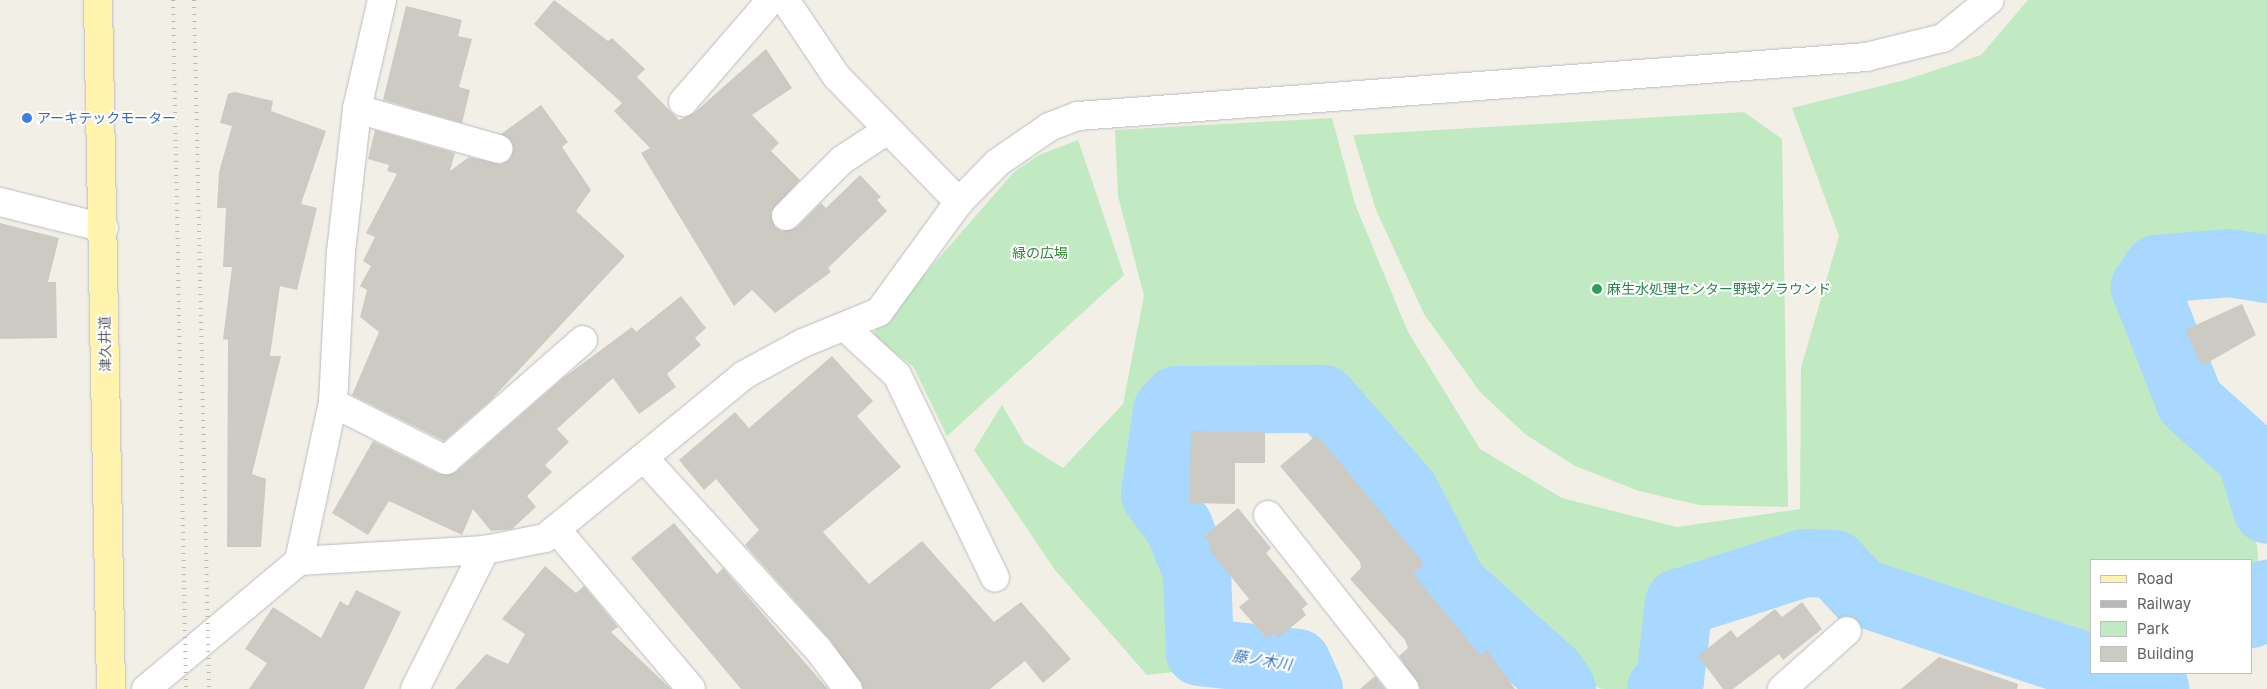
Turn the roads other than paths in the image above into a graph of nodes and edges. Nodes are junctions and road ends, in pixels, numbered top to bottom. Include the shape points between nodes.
1 (98, 0) edge
2 (382, 0) edge
3 (772, 0) edge
4 (785, 0) edge
5 (1990, 0) edge
6 (682, 102) dead end
7 (357, 109) junction
8 (886, 131) junction
9 (498, 149) dead end
10 (0, 202) edge
11 (959, 202) junction
12 (786, 216) dead end
13 (104, 228) junction
14 (846, 328) junction
15 (583, 340) dead end
16 (333, 403) junction
17 (644, 458) junction
18 (1268, 515) dead end
19 (556, 529) junction
20 (485, 550) junction
21 (299, 561) junction
22 (996, 578) dead end
23 (1847, 631) dead end
24 (111, 689) edge
25 (146, 689) edge
26 (415, 689) edge
27 (691, 689) edge
28 (848, 689) edge
29 (1405, 689) edge
30 (1782, 689) edge

1 - 13 main road, 津久井道
2 - 7 street
3 - 6 street
4 - 8 street via 836,77
5 - 11 street via 1943,38 1866,57 1078,116 1022,143
7 - 9 street
7 - 16 street via 341,252
8 - 11 street
8 - 12 street via 842,160
10 - 13 street
11 - 14 street via 879,312
13 - 24 main road, 津久井道
14 - 17 street via 802,343 744,375
14 - 22 street via 897,375
15 - 16 street via 446,460
16 - 21 street
17 - 19 street
17 - 28 street via 818,649
18 - 29 street
19 - 20 street via 545,538
19 - 27 street
20 - 21 street
20 - 26 street
21 - 25 street
23 - 30 street

